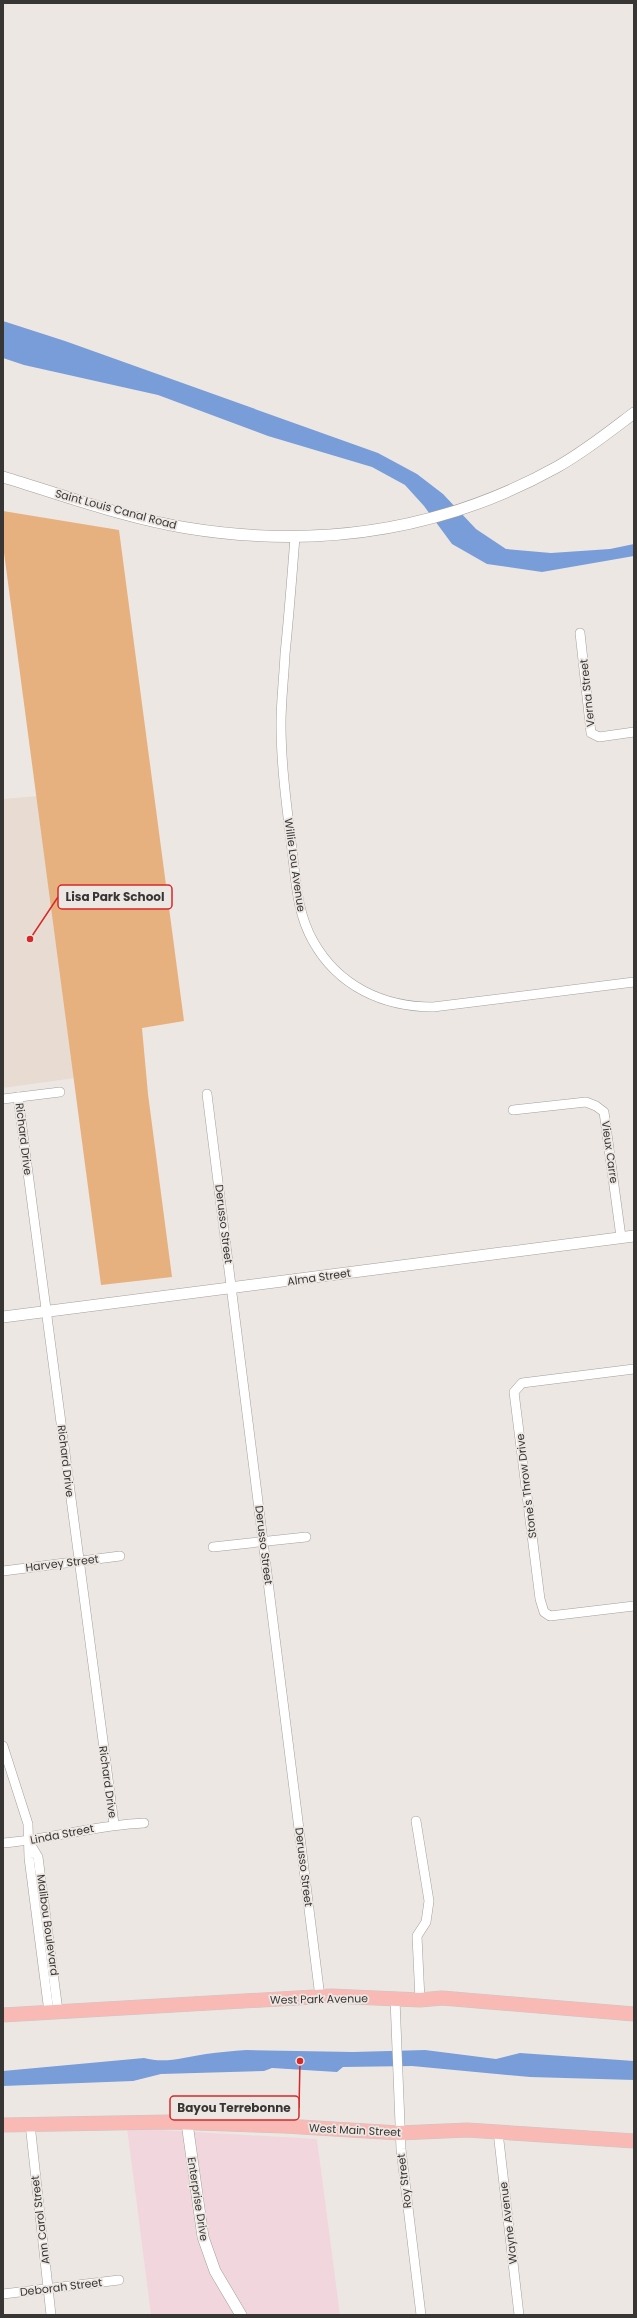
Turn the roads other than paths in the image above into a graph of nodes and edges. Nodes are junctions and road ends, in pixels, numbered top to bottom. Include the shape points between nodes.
1 (634, 413) edge
2 (3, 477) edge
3 (295, 537) junction
4 (580, 632) dead end
5 (634, 732) edge
6 (634, 982) edge
7 (60, 1092) dead end
8 (207, 1094) dead end
9 (18, 1097) junction
10 (3, 1099) edge
11 (513, 1110) dead end
12 (634, 1236) edge
13 (622, 1237) junction
14 (232, 1288) junction
15 (46, 1312) junction
16 (3, 1317) edge
17 (634, 1369) edge
18 (306, 1537) dead end
19 (264, 1542) junction
20 (213, 1547) dead end
21 (120, 1556) dead end
22 (79, 1561) junction
23 (3, 1571) edge
24 (634, 1606) edge
25 (3, 1746) edge
26 (416, 1821) dead end
27 (144, 1823) dead end
28 (114, 1824) junction
29 (28, 1841) junction
30 (3, 1843) edge
31 (320, 1997) junction
32 (395, 1999) junction
33 (420, 2000) junction
34 (54, 2012) junction
35 (634, 2014) edge
36 (3, 2015) edge
37 (187, 2123) junction
38 (30, 2124) junction
39 (3, 2125) edge
40 (498, 2132) junction
41 (399, 2133) junction
42 (634, 2140) edge
43 (119, 2280) dead end
44 (48, 2288) junction
45 (3, 2294) edge
46 (51, 2315) edge
47 (241, 2315) edge
48 (420, 2315) edge
49 (519, 2315) edge

1 - 3 street, Saint Louis Canal Road via 557,467 467,508 432,519 360,532
2 - 3 street, Saint Louis Canal Road via 146,519 186,528 231,534
3 - 6 street, Willie Lou Avenue via 282,696 281,747 300,909 312,940 322,955 341,976 366,993 392,1003 415,1007 433,1007
4 - 5 street, Verna Street via 591,733 599,737
7 - 9 street
8 - 14 street, Derusso Street
9 - 10 street
9 - 15 street, Richard Drive
11 - 13 street, Vieux Carre via 586,1102 604,1112
12 - 13 street, Alma Street
13 - 14 street, Alma Street
14 - 15 street, Alma Street
14 - 19 street, Derusso Street
15 - 16 street, Alma Street
15 - 22 street, Richard Drive
17 - 24 street, Stone's Throw Drive via 522,1383 514,1392 540,1599 544,1612 550,1616
18 - 19 street
19 - 20 street
19 - 31 street, Derusso Street
21 - 22 street, Harvey Street
22 - 23 street, Harvey Street
22 - 28 street, Richard Drive
25 - 29 street, Malibou Boulevard via 28,1824
26 - 33 street via 429,1901 426,1922 417,1936
27 - 28 street, Linda Street
28 - 29 street, Linda Street
29 - 30 street, Linda Street
29 - 34 street, Malibou Boulevard via 38,1857
31 - 32 main road, West Park Avenue
31 - 34 main road, West Park Avenue
32 - 33 main road, West Park Avenue
32 - 41 street, Roy Street
33 - 35 main road, West Park Avenue via 442,1998
34 - 36 main road, West Park Avenue
37 - 38 main road, West Main Street
37 - 41 main road, West Main Street
37 - 47 street, Enterprise Drive via 203,2237 215,2271
38 - 39 main road, West Main Street
38 - 44 street, Ann Carol Street
40 - 41 main road, West Main Street via 467,2130
40 - 42 main road, West Main Street
40 - 49 street, Wayne Avenue
41 - 48 street, Roy Street
43 - 44 street, Deborah Street
44 - 45 street, Deborah Street
44 - 46 street, Ann Carol Street

